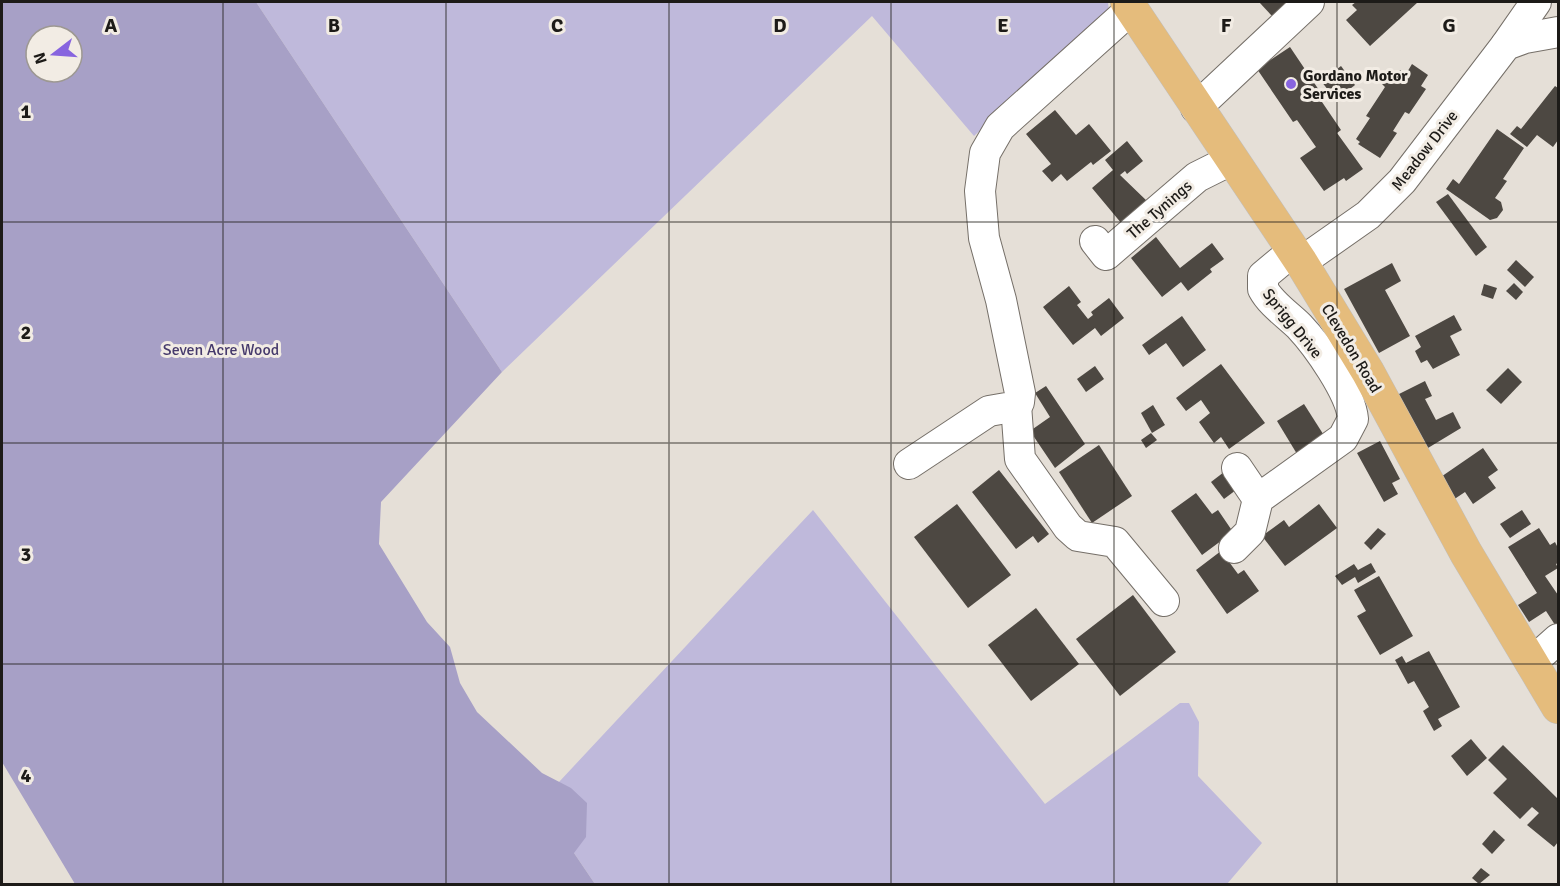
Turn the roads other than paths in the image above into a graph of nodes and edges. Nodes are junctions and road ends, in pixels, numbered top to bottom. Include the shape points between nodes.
1 (1309, 2) edge
2 (1536, 2) edge
3 (1544, 2) edge
4 (1129, 5) edge
5 (1558, 19) edge
6 (1558, 32) edge
7 (1506, 45) junction
8 (1196, 108) junction
9 (1231, 160) junction
10 (1095, 241) dead end
11 (1297, 257) junction
12 (1016, 405) junction
13 (909, 464) dead end
14 (1237, 468) dead end
15 (1258, 499) junction
16 (1234, 548) dead end
17 (1164, 601) dead end
18 (1558, 639) edge
19 (1531, 663) junction
20 (1558, 707) edge

1 - 8 street
2 - 7 street, Meadow Drive
3 - 5 street
4 - 8 main road, Clevedon Road
4 - 12 street via 1000,127 985,153 980,209 1020,393
6 - 7 street
7 - 11 street, Meadow Drive via 1402,181 1368,215
8 - 9 main road, Clevedon Road
9 - 10 street, The Tynings via 1197,177 1106,255
9 - 11 main road, Clevedon Road
11 - 15 street, Sprigg Drive via 1264,275 1262,286 1267,296 1301,328 1321,377 1347,397 1353,419 1343,438
11 - 19 main road, Clevedon Road via 1368,372
12 - 13 street via 989,411
12 - 17 street via 1020,459 1068,527 1078,536 1115,542
14 - 15 street
15 - 16 street via 1250,532
18 - 19 street
19 - 20 main road, Clevedon Road

